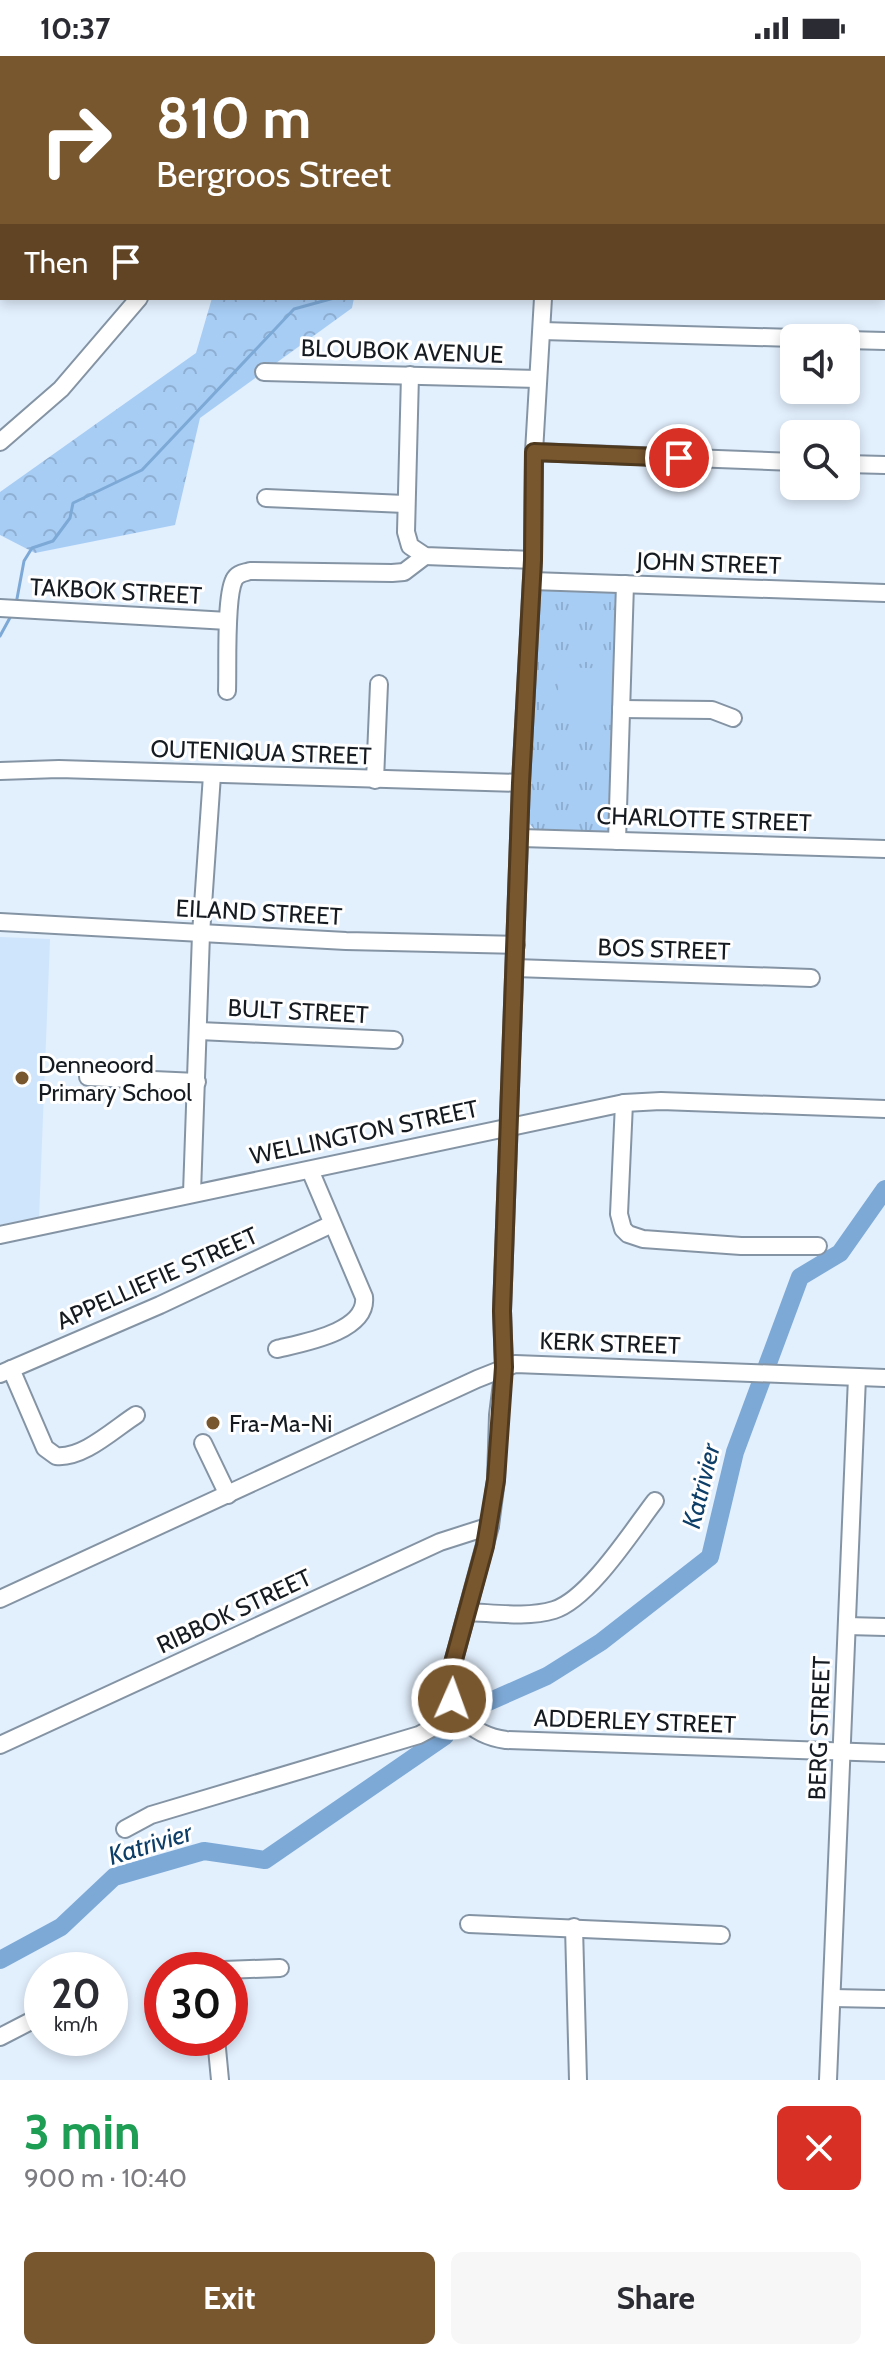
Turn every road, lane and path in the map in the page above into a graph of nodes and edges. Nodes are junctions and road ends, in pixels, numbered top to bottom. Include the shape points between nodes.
1 (137, 300) edge
2 (543, 300) edge
3 (542, 331) junction
4 (780, 338) edge
5 (860, 340) edge
6 (885, 341) edge
7 (264, 372) dead end
8 (410, 375) junction
9 (538, 379) junction
10 (0, 442) edge
11 (534, 452) junction
12 (780, 461) edge
13 (860, 464) edge
14 (885, 465) edge
15 (266, 498) dead end
16 (405, 504) junction
17 (425, 556) junction
18 (533, 560) junction
19 (532, 581) junction
20 (625, 584) junction
21 (885, 593) edge
22 (0, 608) edge
23 (228, 621) junction
24 (379, 684) dead end
25 (227, 691) dead end
26 (621, 709) junction
27 (733, 718) dead end
28 (0, 771) edge
29 (212, 775) junction
30 (375, 780) junction
31 (521, 783) junction
32 (521, 838) junction
33 (617, 841) junction
34 (885, 849) edge
35 (0, 922) edge
36 (201, 934) junction
37 (516, 945) junction
38 (515, 968) junction
39 (811, 978) dead end
40 (199, 1031) junction
41 (394, 1040) dead end
42 (88, 1077) dead end
43 (197, 1082) junction
44 (624, 1103) junction
45 (885, 1109) edge
46 (510, 1125) junction
47 (310, 1170) junction
48 (192, 1193) junction
49 (332, 1224) junction
50 (0, 1235) edge
51 (818, 1246) dead end
52 (277, 1349) dead end
53 (504, 1367) junction
54 (5, 1372) edge
55 (857, 1377) junction
56 (885, 1378) edge
57 (136, 1415) dead end
58 (203, 1443) dead end
59 (228, 1495) junction
60 (655, 1501) dead end
61 (490, 1526) junction
62 (0, 1599) edge
63 (467, 1612) junction
64 (847, 1626) junction
65 (885, 1627) edge
66 (458, 1714) junction
67 (0, 1745) edge
68 (842, 1751) junction
69 (885, 1753) edge
70 (125, 1829) dead end
71 (469, 1924) dead end
72 (574, 1927) junction
73 (721, 1935) dead end
74 (280, 1968) dead end
75 (248, 1969) edge
76 (832, 1998) junction
77 (885, 1999) edge
78 (24, 2025) edge
79 (0, 2037) edge
80 (215, 2056) edge
81 (213, 2079) edge
82 (578, 2080) edge
83 (828, 2080) edge

1 - 10 street via 61,389
2 - 3 street
3 - 4 street
3 - 9 street
5 - 6 street
7 - 8 street, BLOUBOK AVENUE
8 - 9 street, BLOUBOK AVENUE
8 - 16 street
9 - 11 street
11 - 12 street
11 - 18 street
13 - 14 street
15 - 16 street
16 - 17 street via 408,541
17 - 18 street
17 - 23 street, TAKBOK STREET via 411,568 392,573 244,572 234,580
18 - 19 street
19 - 20 street, JOHN STREET
19 - 31 street
20 - 21 street, JOHN STREET
20 - 26 street
22 - 23 street, TAKBOK STREET
23 - 25 street, TAKBOK STREET
24 - 30 street
26 - 27 street via 712,710
26 - 33 street
28 - 29 street, OUTENIQUA STREET
29 - 30 street, OUTENIQUA STREET
29 - 36 street
30 - 31 street, OUTENIQUA STREET
31 - 32 street
32 - 33 street, CHARLOTTE STREET
32 - 37 street
33 - 34 street, CHARLOTTE STREET
35 - 36 street, EILAND STREET
36 - 37 street, EILAND STREET
36 - 40 street
37 - 38 street
38 - 39 street, BOS STREET
38 - 46 street
40 - 41 street, BULT STREET
40 - 43 street
42 - 43 street
43 - 48 street
44 - 45 street, WELLINGTON STREET
44 - 46 street, WELLINGTON STREET
44 - 51 street via 619,1214 628,1234 708,1244
46 - 47 street, WELLINGTON STREET
46 - 53 street
47 - 48 street, WELLINGTON STREET
47 - 49 street
48 - 50 street, WELLINGTON STREET
49 - 52 street via 365,1307 342,1329
49 - 54 street, APPELLIEFIE STREET
53 - 55 street, KERK STREET via 523,1363
53 - 59 street, KERK STREET
53 - 61 street
54 - 57 street via 45,1448 56,1456 91,1445
55 - 56 street, KERK STREET
55 - 64 street, BERG STREET
58 - 59 street
59 - 62 street, KERK STREET
60 - 63 street via 592,1582 566,1604 540,1613
61 - 63 street
61 - 67 street, RIBBOK STREET via 440,1542
63 - 66 street via 450,1674
64 - 65 street
64 - 68 street, BERG STREET
66 - 68 street, ADDERLEY STREET via 486,1735 506,1740
66 - 70 street via 419,1735 151,1815
68 - 69 street, ADDERLEY STREET
68 - 76 street, BERG STREET
71 - 72 street
72 - 73 street
72 - 82 street
74 - 75 street
76 - 77 street
76 - 83 street, BERG STREET
78 - 79 street
80 - 81 street

